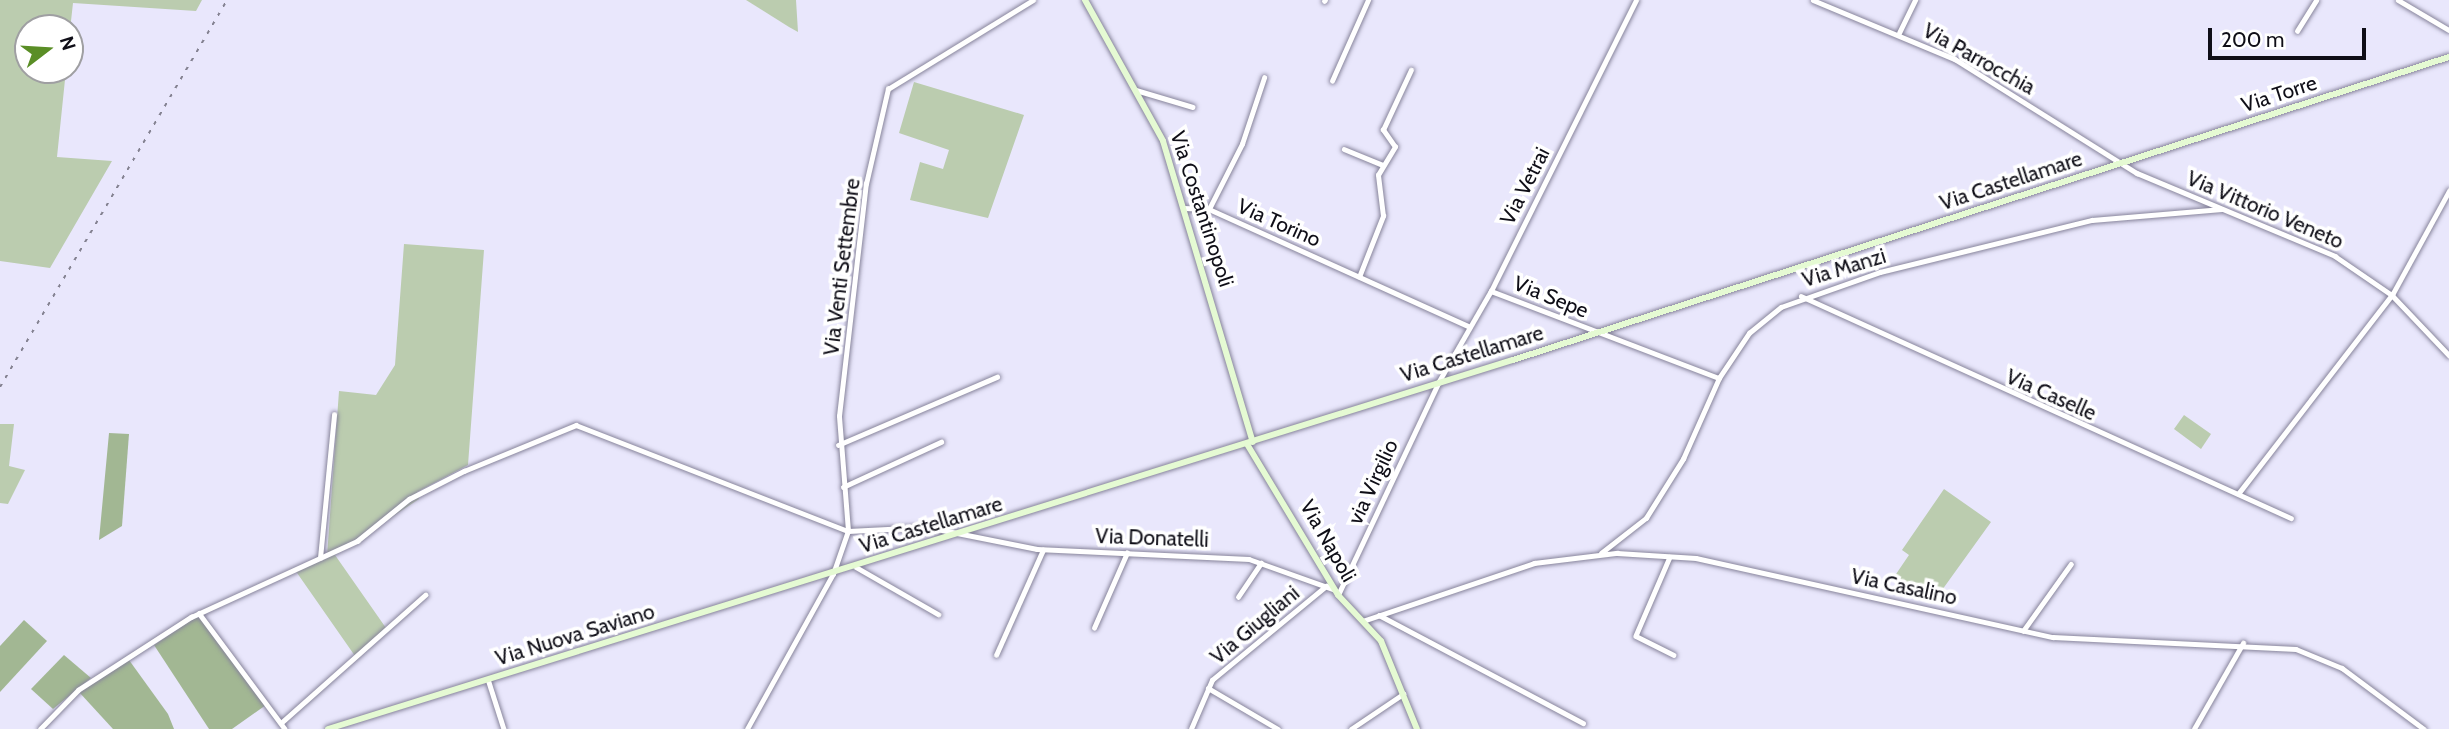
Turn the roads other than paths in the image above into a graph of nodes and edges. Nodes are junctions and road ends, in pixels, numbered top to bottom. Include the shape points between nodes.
1 (1033, 0) edge
2 (1085, 0) edge
3 (1368, 0) edge
4 (1636, 0) edge
5 (1813, 0) edge
6 (1915, 0) edge
7 (2316, 0) edge
8 (2398, 0) edge
9 (2449, 30) edge
10 (2297, 31) dead end
11 (1899, 33) junction
12 (2449, 57) edge
13 (1410, 70) dead end
14 (1264, 78) dead end
15 (1332, 81) dead end
16 (1136, 90) junction
17 (1193, 107) dead end
18 (1344, 149) dead end
19 (2120, 164) junction
20 (1383, 165) junction
21 (2449, 191) edge
22 (1184, 208) junction
23 (2222, 208) junction
24 (1209, 209) junction
25 (1359, 277) junction
26 (1491, 291) junction
27 (2392, 295) junction
28 (1801, 296) junction
29 (1470, 327) junction
30 (1599, 333) junction
31 (2449, 355) edge
32 (997, 377) dead end
33 (1719, 379) junction
34 (1438, 383) junction
35 (334, 415) dead end
36 (941, 442) dead end
37 (1250, 443) junction
38 (838, 445) junction
39 (842, 487) junction
40 (2238, 494) junction
41 (2291, 518) dead end
42 (848, 531) junction
43 (964, 533) junction
44 (1044, 550) junction
45 (1127, 553) junction
46 (1601, 554) junction
47 (1670, 556) junction
48 (320, 559) junction
49 (1261, 563) junction
50 (2071, 564) dead end
51 (856, 567) junction
52 (833, 575) junction
53 (1326, 586) junction
54 (1336, 592) junction
55 (425, 595) dead end
56 (1238, 597) dead end
57 (200, 613) junction
58 (939, 614) dead end
59 (1378, 615) junction
60 (1363, 621) junction
61 (1094, 628) dead end
62 (2023, 632) junction
63 (2243, 642) junction
64 (996, 655) dead end
65 (1674, 655) dead end
66 (488, 680) junction
67 (1208, 688) junction
68 (1403, 694) junction
69 (281, 723) junction
70 (1583, 723) dead end
71 (40, 729) edge
72 (285, 729) edge
73 (328, 729) edge
74 (504, 729) edge
75 (747, 729) edge
76 (1191, 729) edge
77 (1278, 729) edge
78 (1351, 729) edge
79 (1417, 729) edge
80 (2194, 729) edge
81 (2424, 729) edge

1 - 38 street, Via Venti Settembre via 888,89 860,224
2 - 16 main road, Via Costantinopoli
3 - 15 street
4 - 26 street, Via Vetrai
5 - 11 street, Via Parrocchia
6 - 11 street
7 - 10 street
8 - 9 street
11 - 19 street, Via Parrocchia via 1988,78
12 - 19 main road, Via Torre
13 - 20 street via 1383,130 1395,147
14 - 24 street via 1242,144
16 - 17 street
16 - 22 main road, Via Costantinopoli via 1163,141
18 - 20 street
19 - 23 street, Via Vittorio Veneto
19 - 30 main road, Via Castellamare
20 - 25 street via 1378,175 1383,216
21 - 27 street
22 - 24 street, Via Torino
22 - 37 main road, Via Costantinopoli
23 - 27 street, Via Vittorio Veneto via 2335,256
23 - 28 street, Via Manzi via 2092,220
24 - 25 street, Via Torino
25 - 29 street, Via Torino
26 - 29 street, Via Vetrai
26 - 30 street, Via Sepe
27 - 31 street, Via Vittorio Veneto
27 - 40 street
28 - 33 street, Via Manzi via 1749,333
28 - 40 street, Via Caselle
29 - 34 street, Via Vetrai
30 - 33 street, Via Sepe
30 - 34 main road, Via Castellamare
32 - 38 street
33 - 46 street, Via Manzi via 1683,459 1646,518
34 - 37 main road, Via Castellamare
34 - 54 street, via Virgilio
35 - 48 street
36 - 39 street
37 - 43 main road, Via Castellamare
37 - 54 main road, Via Napoli
38 - 39 street, Via Venti Settembre
39 - 42 street, Via Venti Settembre
40 - 41 street, Via Caselle
42 - 43 street, Via Donatelli via 927,527
42 - 48 street via 576,425 409,499 363,537
42 - 52 street, Via Venti Settembre
43 - 44 street, Via Donatelli
43 - 51 main road, Via Castellamare
44 - 45 street, Via Donatelli
44 - 64 street
45 - 49 street, Via Donatelli
45 - 61 street
46 - 47 street, Via Casalino
46 - 59 street, Via Casalino via 1515,568
47 - 62 street, Via Casalino via 1919,604
47 - 65 street via 1636,636
48 - 57 street
49 - 53 street, Via Donatelli
49 - 56 street
50 - 62 street
51 - 52 main road, Via Castellamare
51 - 58 street
52 - 66 main road, Via Nuova Saviano
52 - 75 street
53 - 54 street, Via Donatelli
53 - 67 street, Via Giugliani
54 - 60 main road, Via Napoli
55 - 69 street
57 - 69 street
57 - 71 street via 78,690
59 - 60 street, Via Casalino
59 - 70 street
60 - 68 main road, Via Napoli via 1381,640
62 - 63 street, Via Casalino via 2092,642
63 - 80 street
63 - 81 street, Via Casalino via 2318,655
66 - 73 main road, Via Nuova Saviano
66 - 74 street
67 - 76 street, Via Giugliani
67 - 77 street
68 - 78 street
68 - 79 main road, Via Napoli
69 - 72 street

